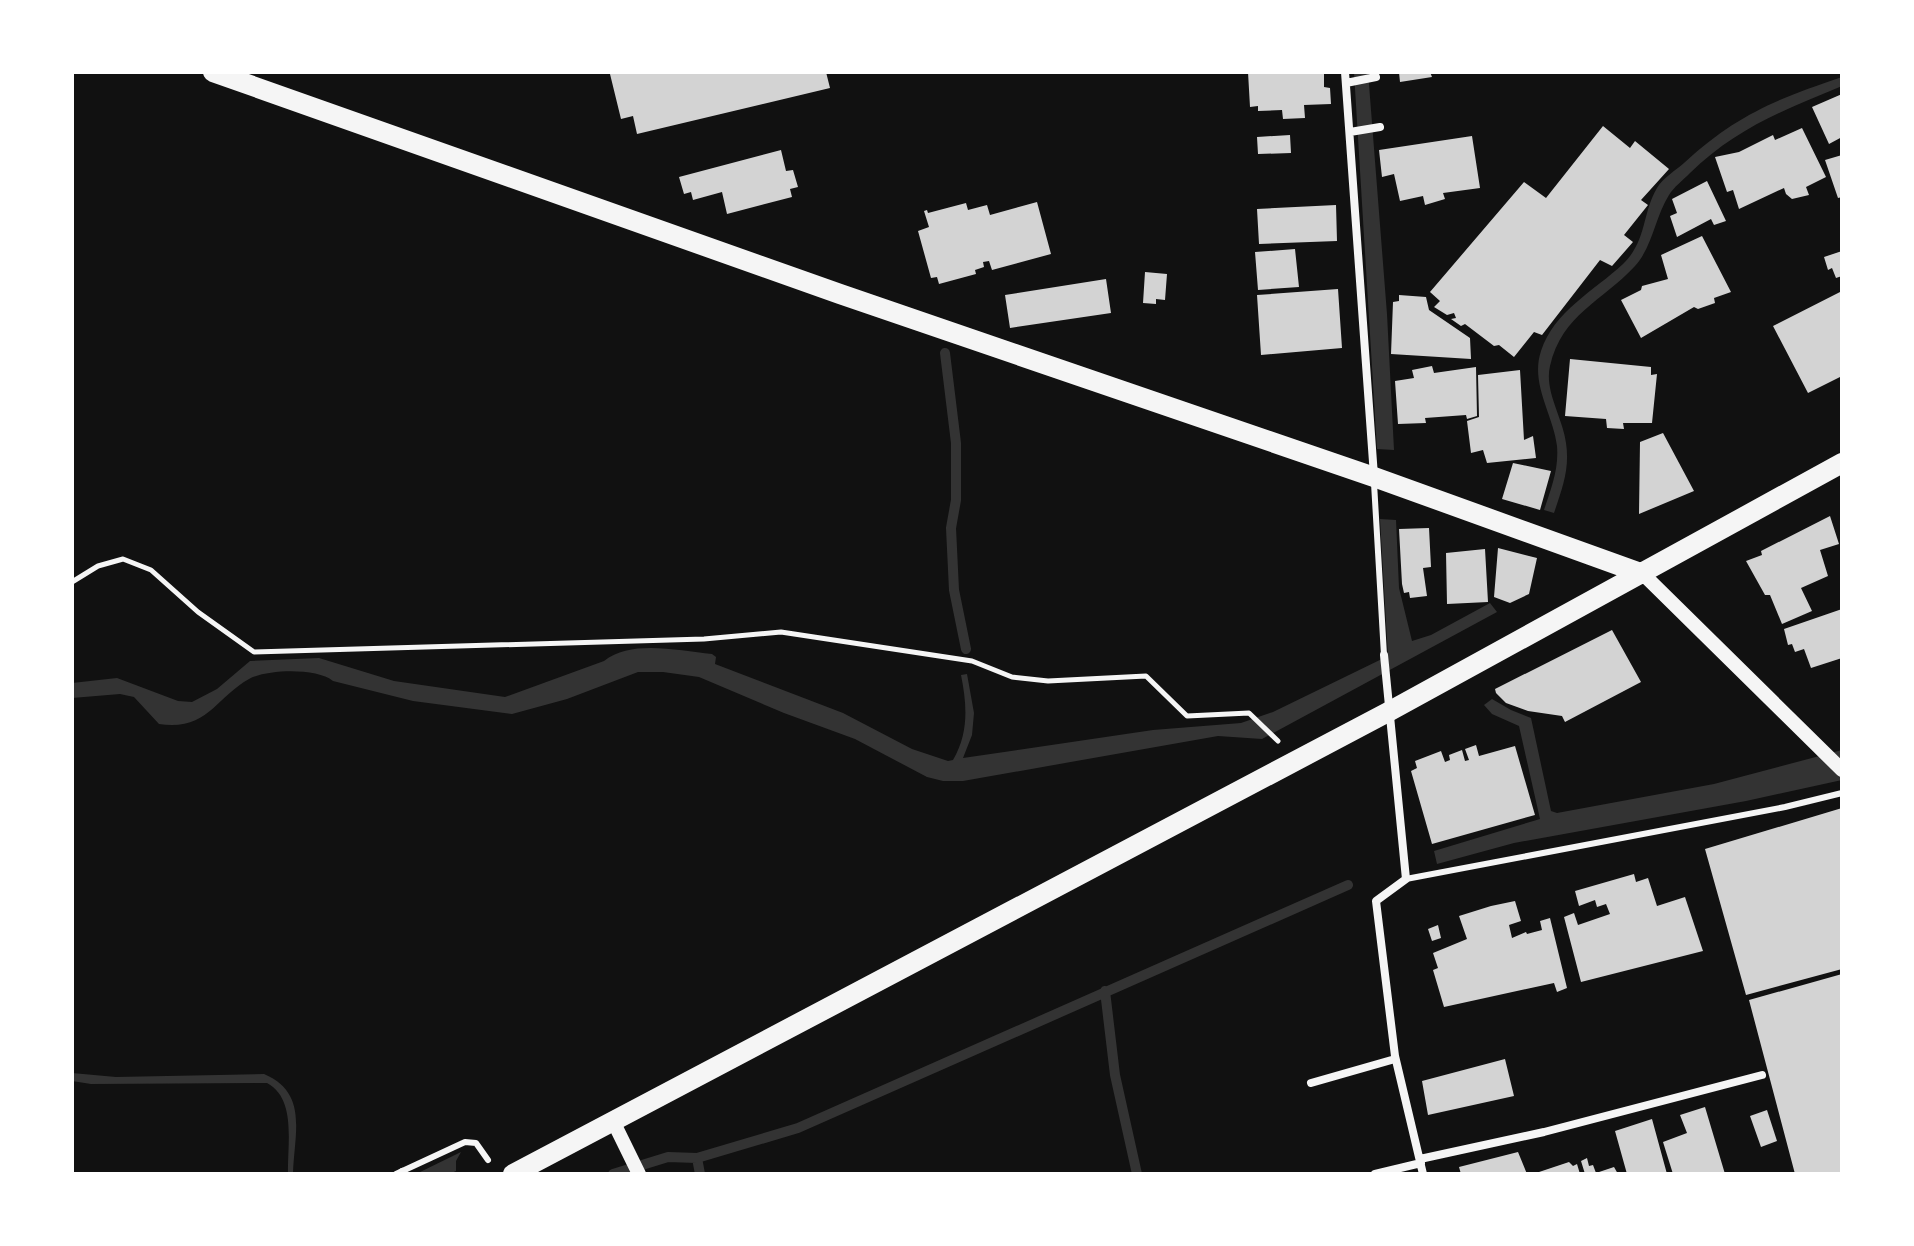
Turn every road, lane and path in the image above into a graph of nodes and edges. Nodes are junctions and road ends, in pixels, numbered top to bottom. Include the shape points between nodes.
1 (213, 72) edge
2 (1345, 72) edge
3 (240, 77) edge
4 (1376, 77) dead end
5 (1346, 83) junction
6 (1380, 127) dead end
7 (1350, 132) junction
8 (1842, 463) edge
9 (1374, 477) junction
10 (1643, 574) junction
11 (72, 582) edge
12 (1384, 655) joint
13 (1390, 711) junction
14 (1275, 738) dead end
15 (1842, 770) edge
16 (1842, 793) edge
17 (1406, 879) junction
18 (1395, 1059) junction
19 (1762, 1075) dead end
20 (1311, 1083) dead end
21 (613, 1121) junction
22 (488, 1160) dead end
23 (1420, 1161) junction
24 (400, 1173) edge
25 (513, 1174) edge
26 (639, 1174) edge
27 (1375, 1174) edge
28 (1423, 1174) edge

1 - 3 main road
2 - 5 street
3 - 9 main road via 840,294
4 - 5 street
5 - 7 street
6 - 7 street
7 - 9 street
8 - 10 main road
9 - 10 main road
9 - 12 lane
10 - 13 main road
10 - 15 street
11 - 14 path via 123,559 151,570 254,652 689,640 781,632 972,661 1012,677 1048,681 1146,676 1187,716 1249,713
12 - 13 street
13 - 17 street
13 - 21 main road
16 - 17 lane
17 - 18 street via 1376,901
18 - 20 street
18 - 23 street
19 - 23 street
21 - 25 main road
21 - 26 street
22 - 24 lane via 476,1143 465,1142
23 - 27 street
23 - 28 street

